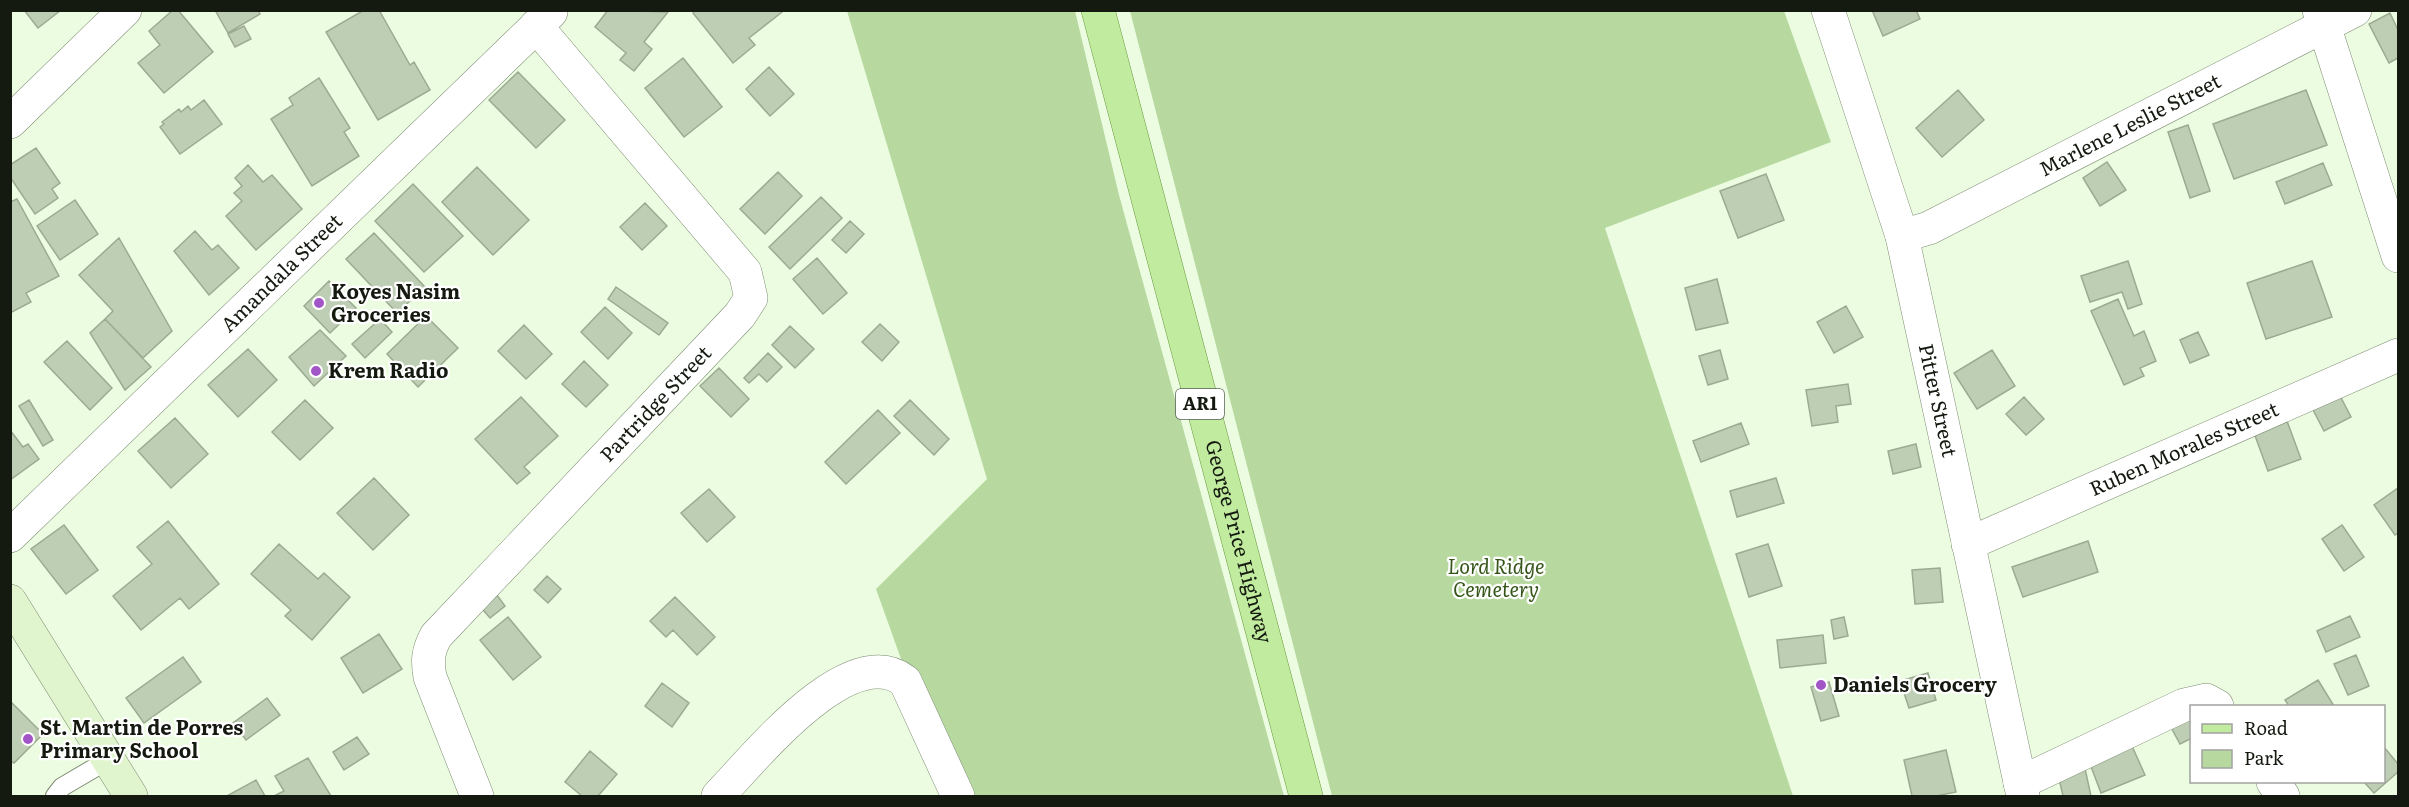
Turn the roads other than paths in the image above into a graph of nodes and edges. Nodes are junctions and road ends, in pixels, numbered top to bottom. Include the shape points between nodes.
1 (125, 10) edge
2 (1098, 10) edge
3 (1828, 10) edge
4 (2355, 10) edge
5 (544, 18) edge
6 (2321, 18) edge
7 (10, 122) edge
8 (1902, 236) junction
9 (2398, 256) edge
10 (2398, 355) edge
11 (10, 536) edge
12 (1968, 544) junction
13 (10, 601) edge
14 (2215, 705) edge
15 (108, 760) junction
16 (2274, 783) edge
17 (2021, 790) edge
18 (55, 796) edge
19 (130, 796) edge
20 (477, 796) edge
21 (718, 796) edge
22 (958, 796) edge
23 (1306, 796) edge
24 (2283, 796) edge

1 - 7 street
2 - 23 main road, George Price Highway / AR1
3 - 8 street, Pitter Street
4 - 6 street, Marlene Leslie Street
5 - 11 street, Amandala Street
5 - 20 street, Partridge Street via 745,272 751,298 740,315 436,636 427,661 430,677
6 - 8 street, Marlene Leslie Street via 1929,228
6 - 9 street
8 - 12 street, Pitter Street
10 - 12 street, Ruben Morales Street
12 - 17 street, Pitter Street
13 - 15 main road
14 - 17 street via 2206,700 2184,705
15 - 18 lane via 62,787
15 - 19 main road
16 - 24 street
21 - 22 street via 808,705 832,687 876,670 905,681

